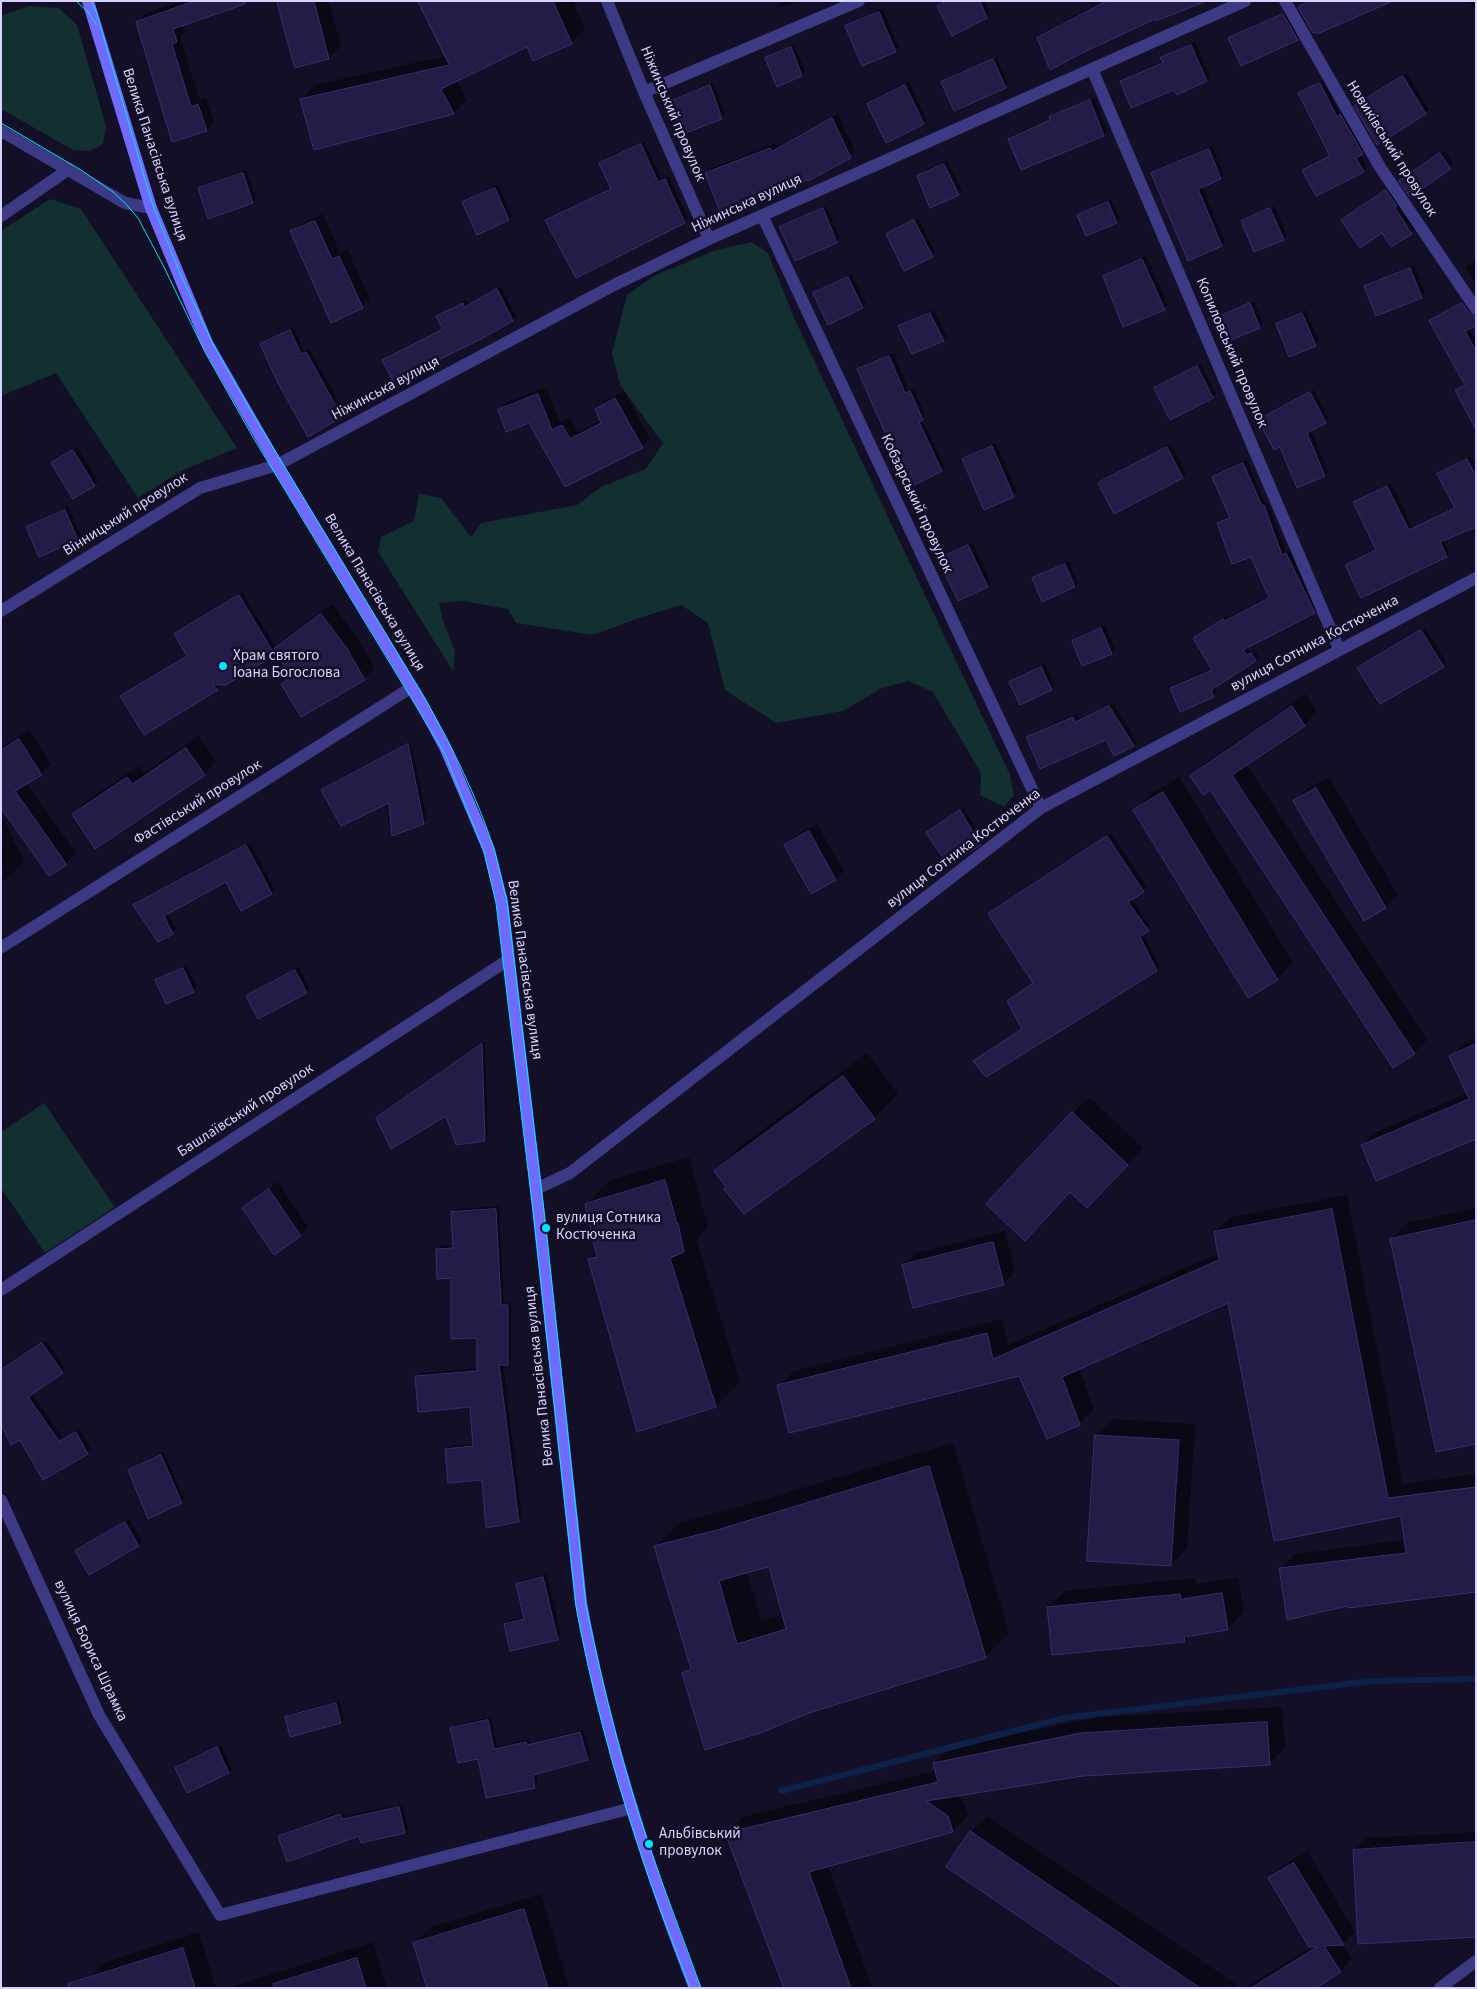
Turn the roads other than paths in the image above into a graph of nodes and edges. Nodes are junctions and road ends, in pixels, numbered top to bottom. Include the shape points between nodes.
1 (88, 1) edge
2 (608, 1) edge
3 (859, 1) edge
4 (1245, 1) edge
5 (1285, 1) edge
6 (1092, 69) junction
7 (644, 92) junction
8 (1, 131) edge
9 (69, 169) junction
10 (151, 208) junction
11 (762, 215) junction
12 (1, 216) edge
13 (709, 239) junction
14 (1476, 309) edge
15 (277, 465) junction
16 (1476, 578) edge
17 (1, 611) edge
18 (1339, 649) junction
19 (412, 687) junction
20 (1041, 808) junction
21 (2, 947) edge
22 (508, 960) junction
23 (536, 1189) junction
24 (1, 1290) edge
25 (1, 1500) edge
26 (632, 1808) junction
27 (1476, 1961) edge
28 (695, 1988) edge
29 (1440, 1988) edge

1 - 10 street, Велика Панасівська вулиця
2 - 7 street, Ніжинський провулок
3 - 7 street
4 - 6 street, Ніжинська вулиця
5 - 14 street, Новиківський провулок via 1380,167
6 - 11 street, Ніжинська вулиця
6 - 18 street, Копиловський провулок
7 - 13 street, Ніжинський провулок
8 - 9 street
9 - 10 street via 126,203
9 - 12 street
10 - 15 street, Велика Панасівська вулиця via 207,343
11 - 13 street, Ніжинська вулиця
11 - 20 street, Кобзарський провулок
13 - 15 street, Ніжинська вулиця via 614,285
15 - 17 street, Вінницький провулок via 200,488
15 - 19 street, Велика Панасівська вулиця
16 - 18 street, вулиця Сотника Костюченка
18 - 20 street, вулиця Сотника Костюченка
19 - 21 street, Фастівський провулок
19 - 22 street, Велика Панасівська вулиця via 445,747 488,850 502,902
20 - 23 street, вулиця Сотника Костюченка via 570,1173
22 - 23 street, Велика Панасівська вулиця
22 - 24 street, Башлаївський провулок
23 - 26 street, Велика Панасівська вулиця via 581,1603 592,1662
25 - 26 street, вулиця Бориса Шрамка via 100,1715 220,1916
26 - 28 street, Велика Панасівська вулиця
27 - 29 street

